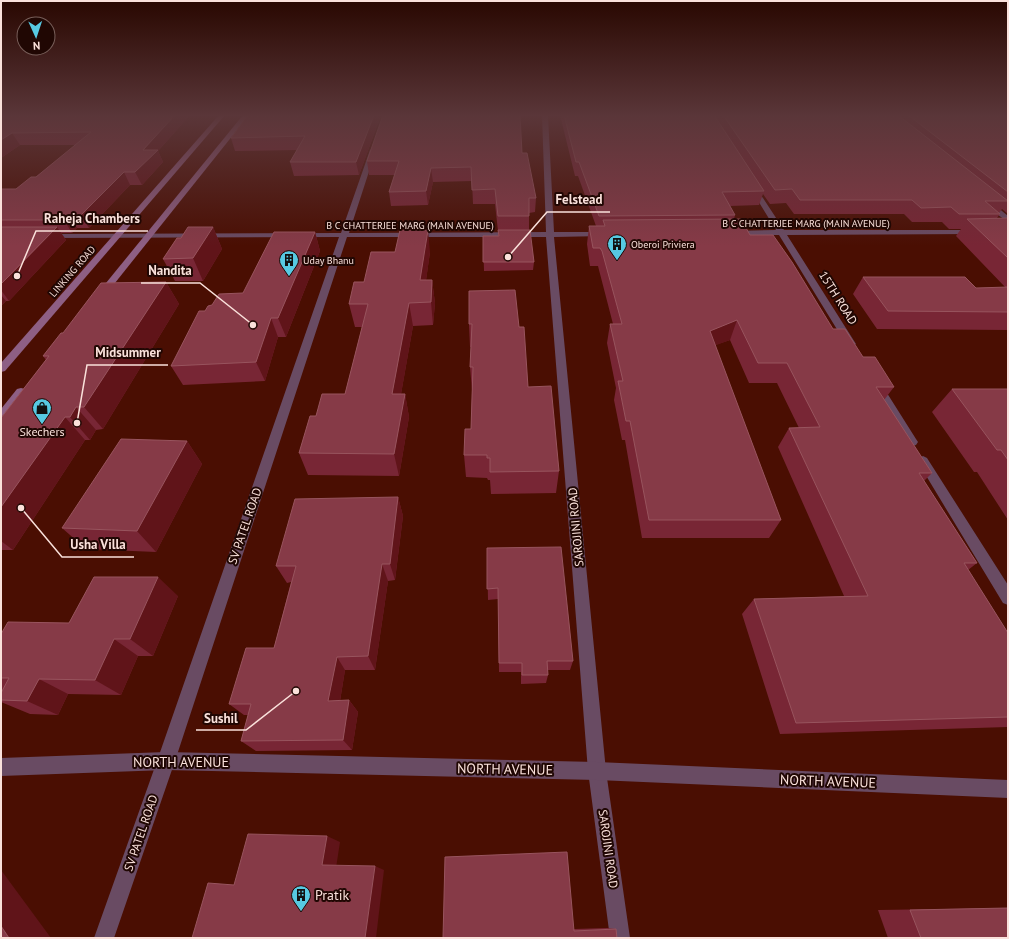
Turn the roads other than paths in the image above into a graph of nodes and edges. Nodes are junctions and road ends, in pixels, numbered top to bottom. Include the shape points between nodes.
1 (184, 159) edge
2 (211, 159) edge
3 (370, 159) edge
4 (547, 159) edge
5 (748, 180) edge
6 (984, 200) edge
7 (1008, 220) edge
8 (782, 232) junction
9 (985, 232) edge
10 (720, 233) edge
11 (550, 234) junction
12 (612, 234) edge
13 (39, 236) edge
14 (117, 236) junction
15 (148, 236) junction
16 (342, 236) junction
17 (94, 302) edge
18 (857, 354) edge
19 (1, 369) edge
20 (870, 375) edge
21 (26, 387) edge
22 (1, 417) edge
23 (1008, 598) edge
24 (166, 760) junction
25 (1, 767) edge
26 (597, 771) junction
27 (1008, 789) edge
28 (104, 938) edge
29 (620, 938) edge

1 - 14 main road, LINKING ROAD
2 - 15 main road
3 - 16 street, SV PATEL ROAD
4 - 11 street, SAROJINI ROAD
5 - 8 street, 15TH ROAD
6 - 7 street
8 - 9 street, B C CHATTERJEE MARG (MAIN AVENUE)
8 - 10 street, B C CHATTERJEE MARG (MAIN AVENUE)
8 - 18 street, 15TH ROAD
11 - 12 street, B C CHATTERJEE MARG (MAIN AVENUE)
11 - 16 street, B C CHATTERJEE MARG (MAIN AVENUE)
11 - 26 street, SAROJINI ROAD
13 - 14 street, B C CHATTERJEE MARG (MAIN AVENUE)
14 - 15 street, B C CHATTERJEE MARG (MAIN AVENUE)
14 - 19 main road, LINKING ROAD
15 - 16 street, B C CHATTERJEE MARG (MAIN AVENUE)
15 - 17 main road
16 - 24 street, SV PATEL ROAD
20 - 23 street
21 - 22 main road
24 - 25 street, NORTH AVENUE
24 - 26 street, NORTH AVENUE
24 - 28 street, SV PATEL ROAD
26 - 27 street, NORTH AVENUE
26 - 29 street, SAROJINI ROAD

